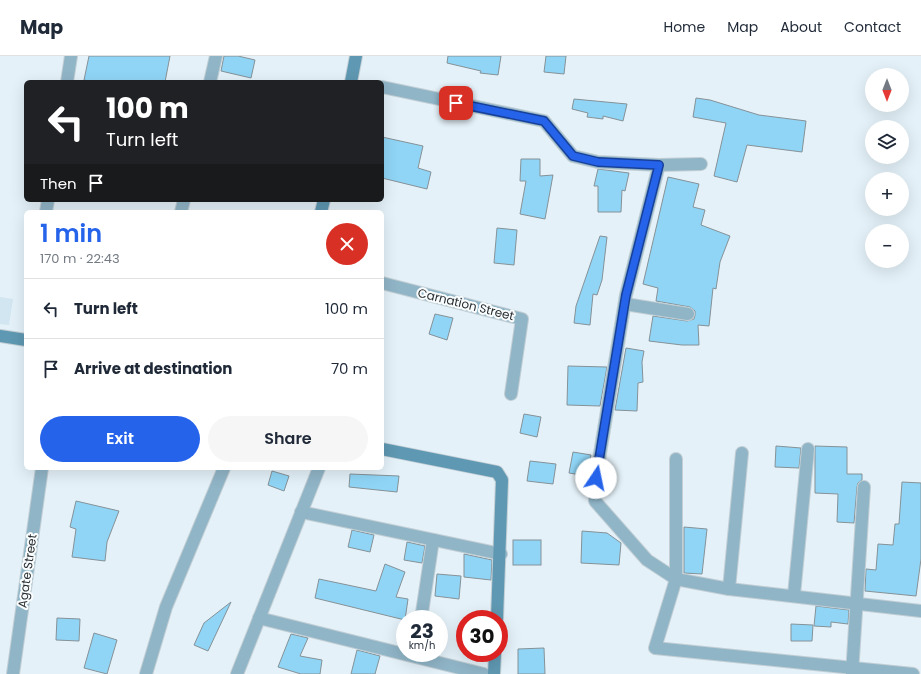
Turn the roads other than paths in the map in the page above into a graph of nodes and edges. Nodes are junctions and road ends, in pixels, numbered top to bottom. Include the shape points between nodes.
1 (71, 56) edge
2 (216, 56) edge
3 (356, 56) edge
4 (67, 80) edge
5 (210, 80) edge
6 (353, 80) edge
7 (384, 87) edge
8 (701, 164) dead end
9 (659, 165) junction
10 (384, 284) edge
11 (625, 304) junction
12 (688, 314) dead end
13 (0, 336) edge
14 (24, 338) edge
15 (511, 394) dead end
16 (384, 449) edge
17 (808, 449) dead end
18 (742, 453) dead end
19 (676, 460) dead end
20 (42, 470) edge
21 (223, 470) edge
22 (318, 470) edge
23 (864, 487) dead end
24 (301, 512) junction
25 (433, 540) junction
26 (501, 554) junction
27 (676, 580) junction
28 (729, 589) junction
29 (794, 596) junction
30 (856, 604) junction
31 (422, 610) edge
32 (498, 610) edge
33 (921, 611) edge
34 (259, 618) junction
35 (396, 650) edge
36 (440, 662) edge
37 (495, 662) edge
38 (852, 672) edge
39 (13, 674) edge
40 (148, 674) edge
41 (237, 674) edge
42 (484, 674) edge
43 (494, 674) edge
44 (913, 674) edge

1 - 4 street
2 - 5 street
3 - 6 street
7 - 9 street via 544,121 573,156 598,162
8 - 9 street
9 - 11 street
10 - 15 street, Carnation Street via 522,319
11 - 12 street
11 - 27 street via 596,478 595,501 647,560
13 - 14 street
16 - 26 street via 497,472 502,480
17 - 29 street
18 - 28 street
19 - 27 street
20 - 39 street, Agate Street
21 - 40 street via 166,607
22 - 24 street
23 - 30 street
24 - 25 street
24 - 34 street
25 - 26 street
25 - 31 street
26 - 32 street
27 - 28 street
27 - 38 street via 655,648
28 - 29 street
29 - 30 street
30 - 33 street
30 - 38 street
34 - 35 street
34 - 41 street
36 - 42 street
37 - 43 street
38 - 44 street

